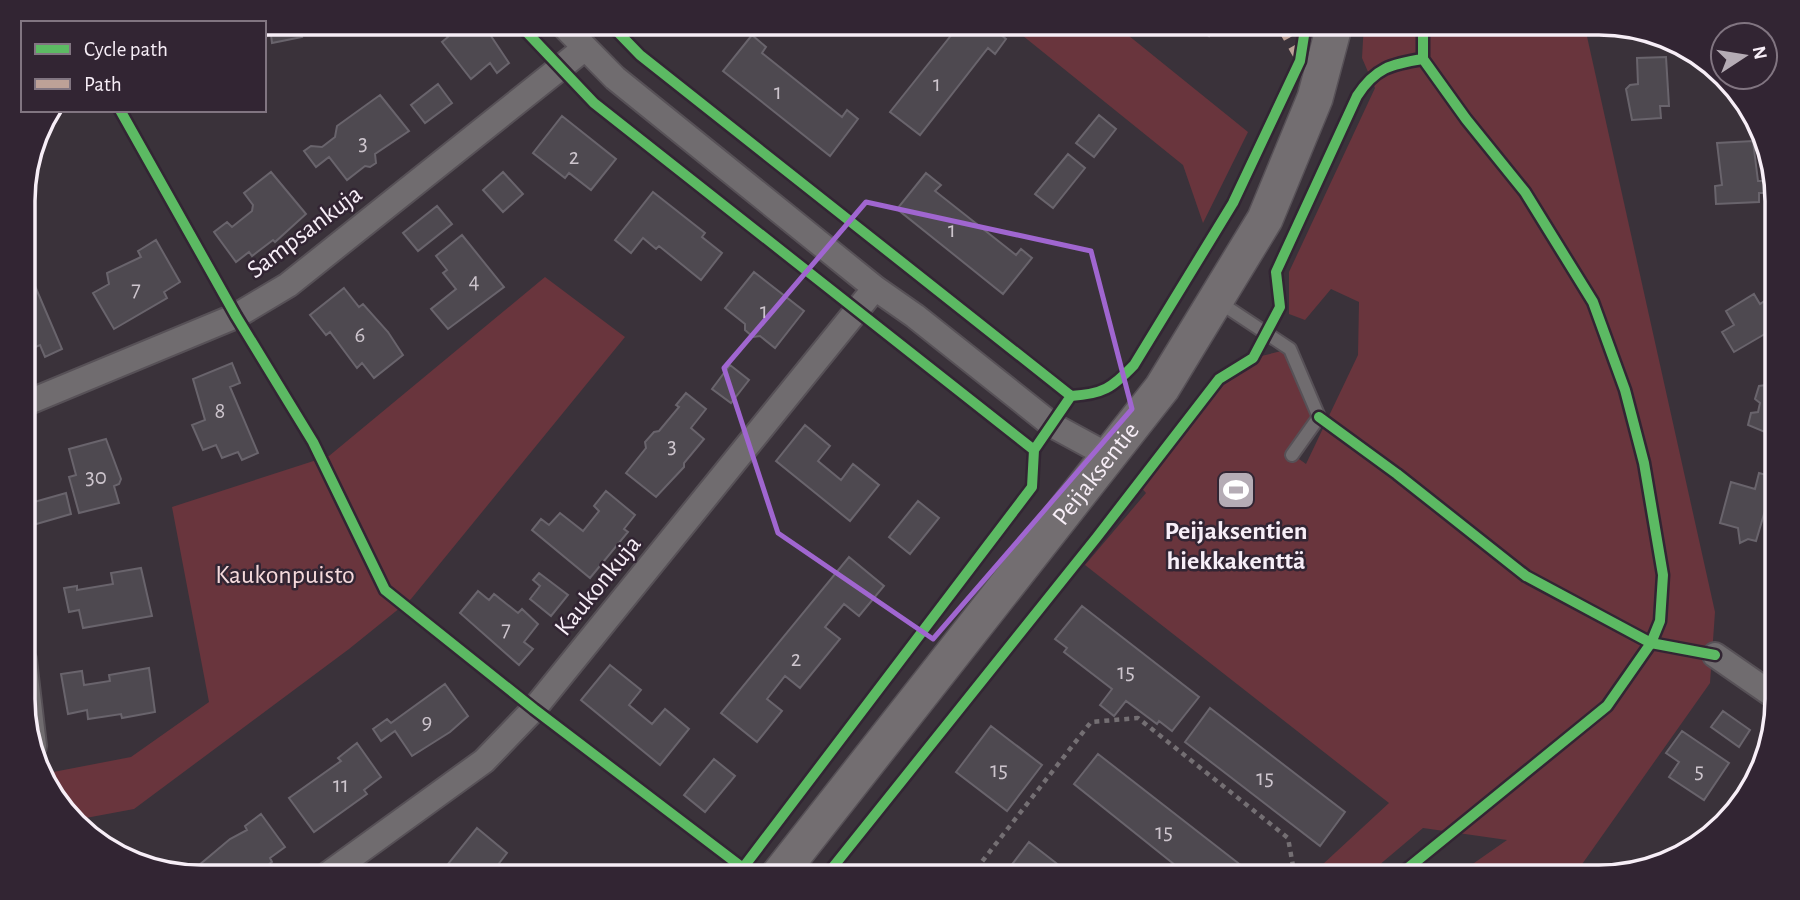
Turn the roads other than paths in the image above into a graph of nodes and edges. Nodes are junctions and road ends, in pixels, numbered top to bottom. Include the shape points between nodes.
1 (573, 35) edge
2 (1332, 35) edge
3 (585, 48) junction
4 (875, 288) junction
5 (1216, 300) junction
6 (35, 399) edge
7 (1292, 454) dead end
8 (1109, 456) junction
9 (1715, 655) dead end
10 (1765, 690) edge
11 (341, 865) edge
12 (786, 865) edge

1 - 3 street
2 - 5 street, Peijaksentie via 1315,98 1265,219
3 - 4 street via 615,78
3 - 6 street, Sampsankuja via 288,285 236,316
4 - 8 street via 1052,425
4 - 11 street, Kaukonkuja via 534,709 484,761
5 - 7 lane via 1290,349 1319,417
5 - 8 street, Peijaksentie via 1162,388
8 - 12 street, Peijaksentie
9 - 10 street

